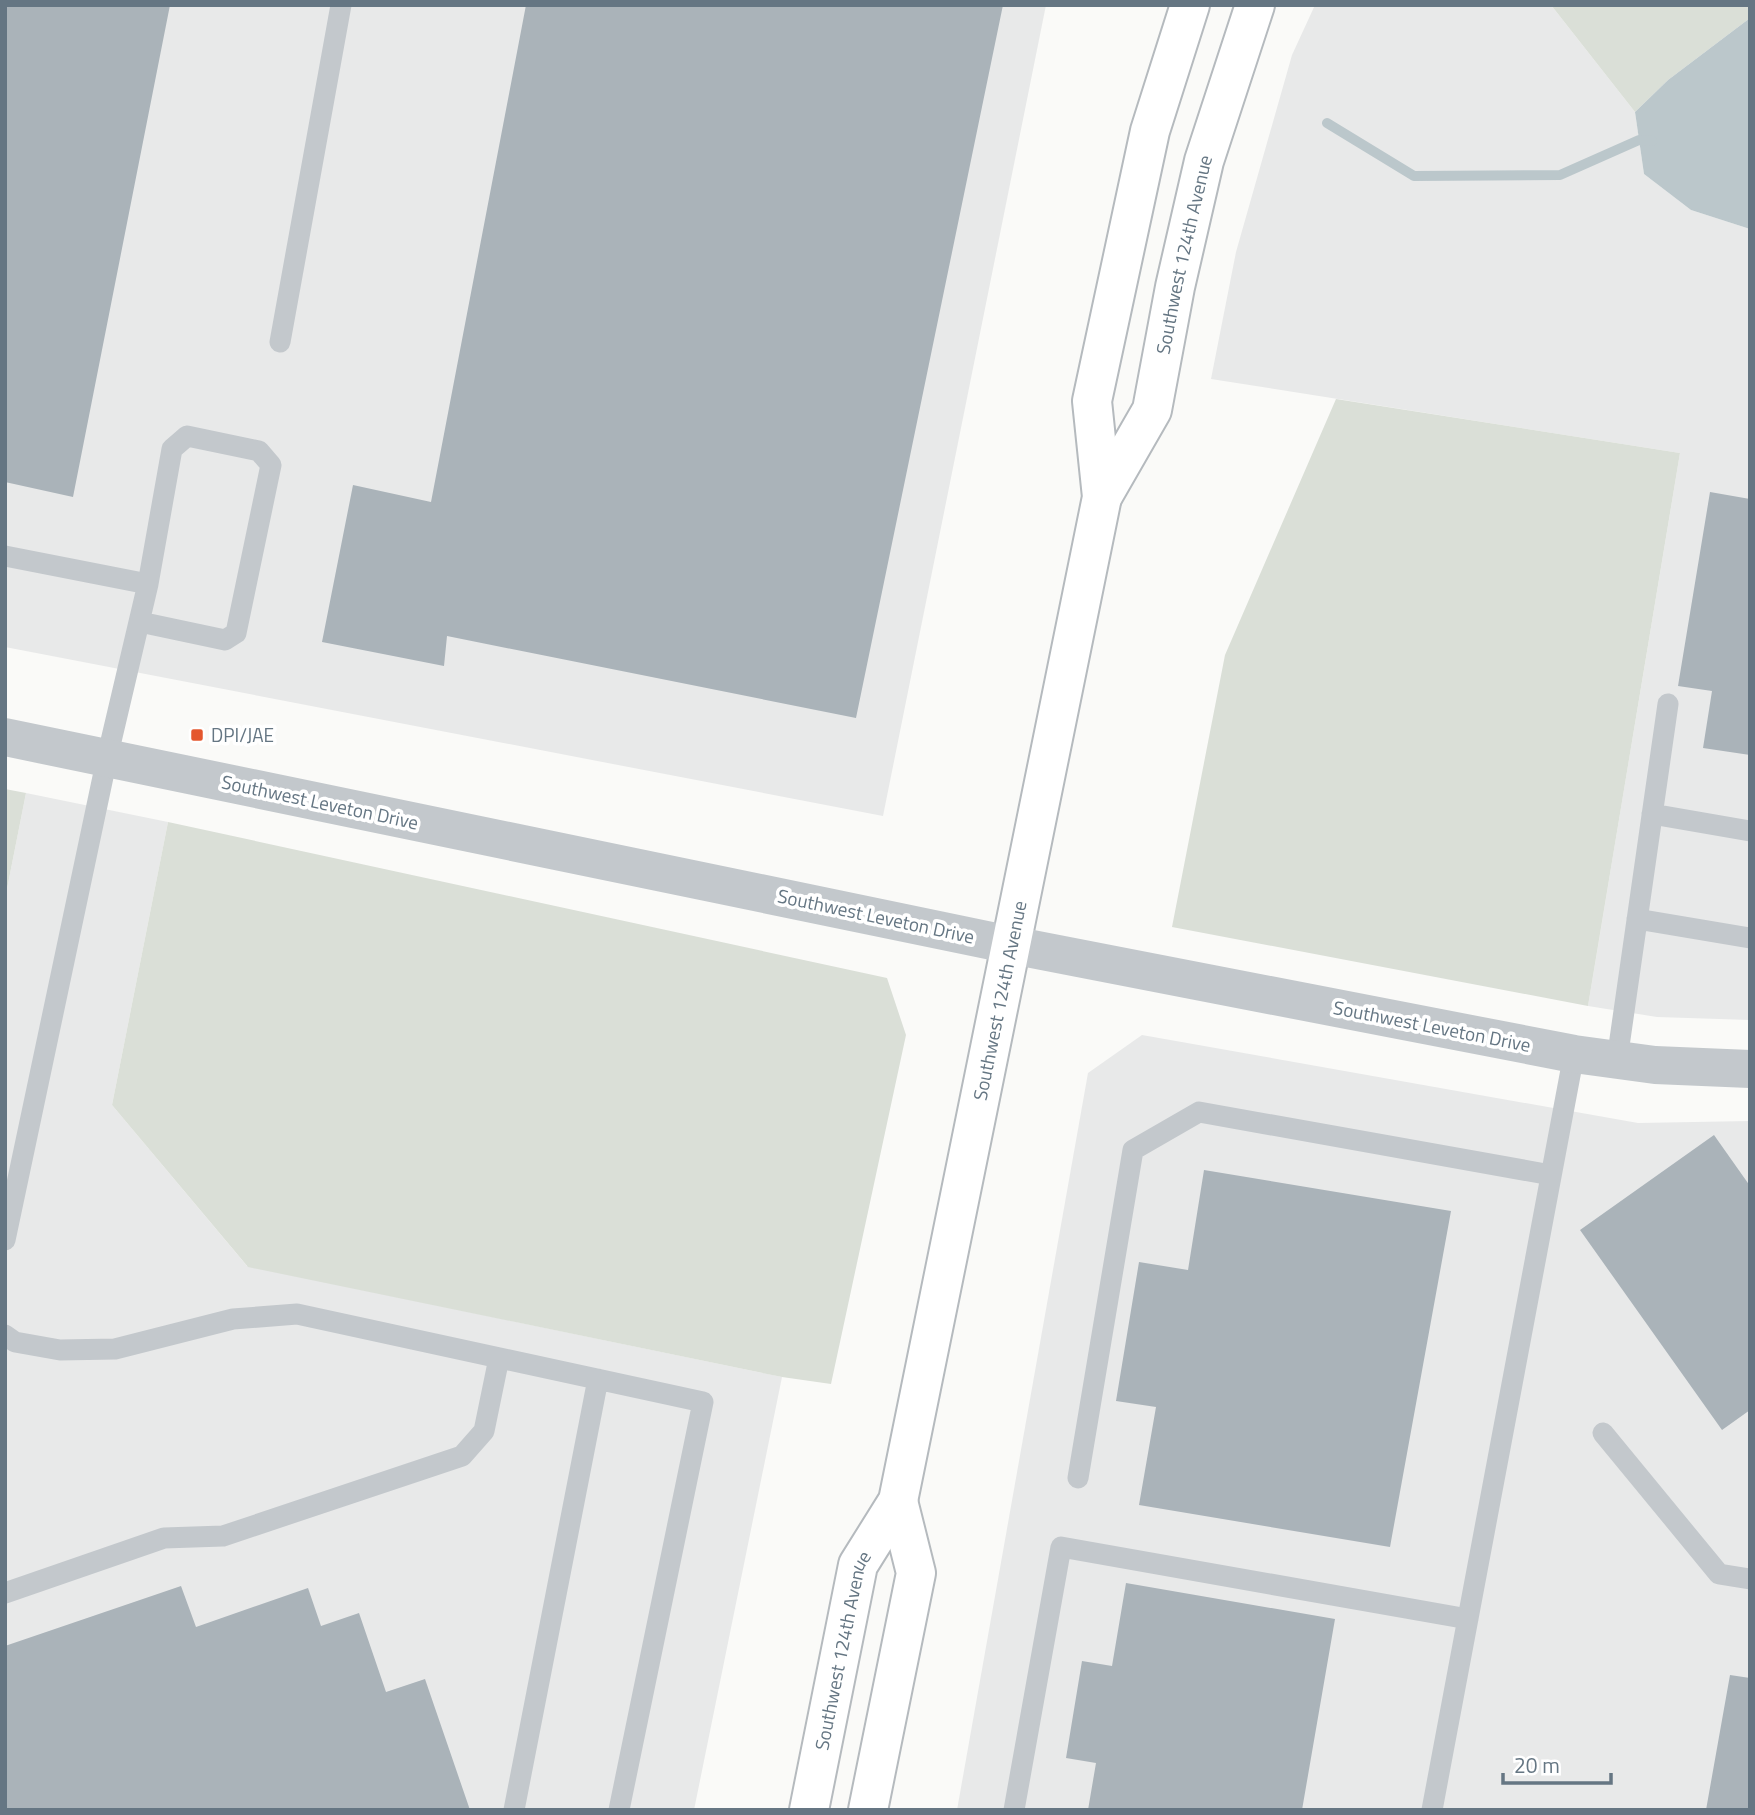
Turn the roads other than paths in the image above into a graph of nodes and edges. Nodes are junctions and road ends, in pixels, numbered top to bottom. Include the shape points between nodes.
1 (341, 5) edge
2 (1190, 5) edge
3 (1255, 5) edge
4 (279, 342) dead end
5 (1102, 497) junction
6 (5, 556) edge
7 (148, 584) junction
8 (139, 622) junction
9 (1668, 704) dead end
10 (5, 737) edge
11 (107, 758) junction
12 (1652, 814) junction
13 (1750, 831) edge
14 (1637, 919) junction
15 (1750, 938) edge
16 (1011, 945) junction
17 (1574, 1054) junction
18 (1617, 1060) junction
19 (1750, 1069) edge
20 (1551, 1175) junction
21 (5, 1240) edge
22 (5, 1335) edge
23 (499, 1358) junction
24 (598, 1379) junction
25 (1603, 1433) dead end
26 (1078, 1478) dead end
27 (898, 1501) junction
28 (1750, 1579) edge
29 (5, 1593) edge
30 (1468, 1619) junction
31 (514, 1810) edge
32 (619, 1810) edge
33 (809, 1810) edge
34 (868, 1810) edge
35 (1014, 1810) edge
36 (1432, 1810) edge

1 - 4 lane
2 - 5 main road, Southwest 124th Avenue via 1150,131 1092,401
3 - 5 main road, Southwest 124th Avenue via 1204,161 1152,410
5 - 16 main road, Southwest 124th Avenue
6 - 7 lane
7 - 8 lane
7 - 8 lane via 172,449 187,436 259,450 271,465 236,632 225,640
8 - 11 lane
9 - 12 lane
10 - 11 street, Southwest Leveton Drive
11 - 16 street, Southwest Leveton Drive
11 - 21 lane
12 - 13 lane
12 - 14 lane
14 - 15 lane
14 - 18 lane
16 - 17 street, Southwest Leveton Drive
16 - 27 main road, Southwest 124th Avenue
17 - 18 street, Southwest Leveton Drive
17 - 20 lane
18 - 19 street, Southwest Leveton Drive
20 - 26 lane via 1199,1112 1133,1150
20 - 30 lane
22 - 23 lane via 15,1342 60,1350 115,1349 233,1319 297,1314
23 - 24 lane
23 - 29 lane via 484,1431 462,1455 223,1536 164,1538
24 - 31 lane
24 - 32 lane via 703,1402
25 - 28 lane via 1719,1574
27 - 33 main road, Southwest 124th Avenue via 858,1565
27 - 34 main road, Southwest 124th Avenue via 916,1573
30 - 35 lane via 1062,1547
30 - 36 lane

